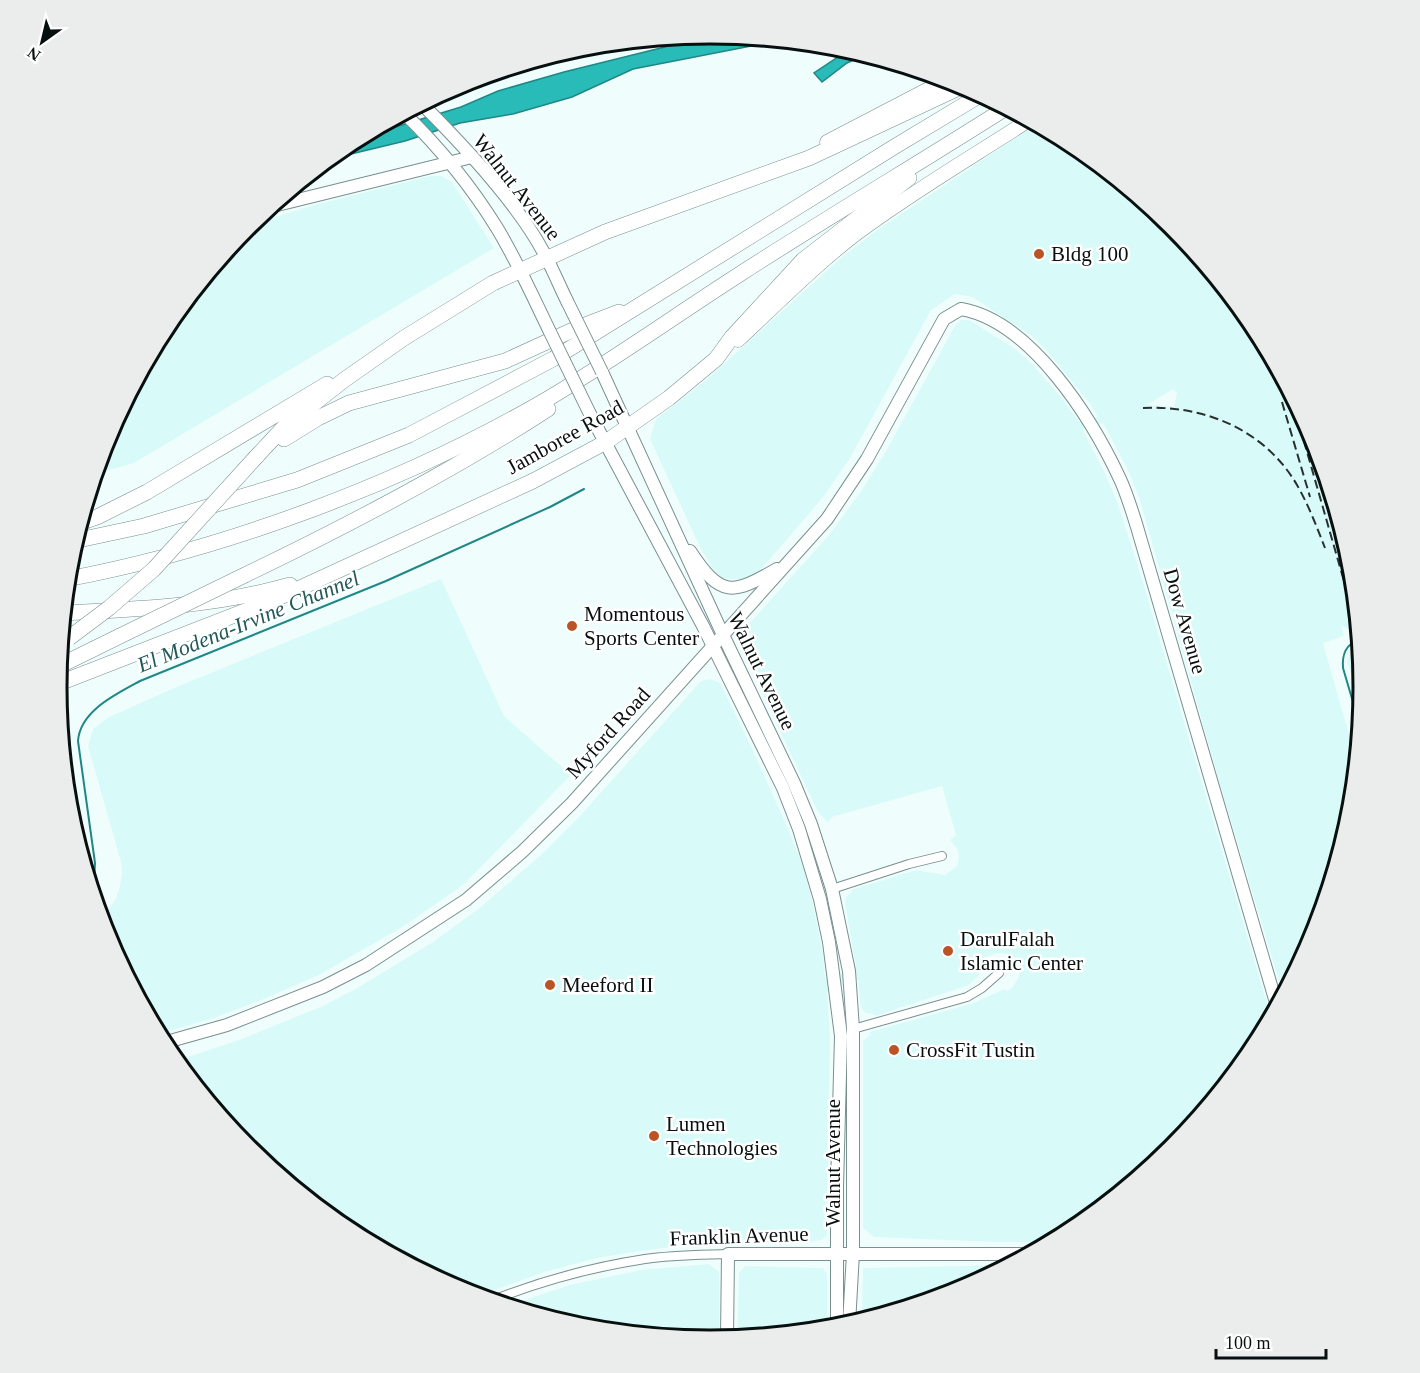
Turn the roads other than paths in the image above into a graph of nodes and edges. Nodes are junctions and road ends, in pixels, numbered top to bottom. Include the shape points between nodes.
1 (937, 85) edge
2 (953, 91) edge
3 (972, 100) edge
4 (427, 109) edge
5 (999, 113) edge
6 (410, 118) edge
7 (1022, 125) edge
8 (934, 154) junction
9 (472, 157) junction
10 (450, 162) junction
11 (747, 180) junction
12 (286, 203) edge
13 (547, 258) junction
14 (520, 270) junction
15 (642, 305) junction
16 (961, 309) joint
17 (662, 326) junction
18 (404, 338) junction
19 (716, 359) junction
20 (628, 428) junction
21 (606, 442) junction
22 (255, 457) junction
23 (669, 518) junction
24 (89, 520) edge
25 (84, 540) edge
26 (786, 564) junction
27 (335, 573) junction
28 (77, 577) edge
29 (72, 613) edge
30 (723, 635) junction
31 (69, 637) edge
32 (713, 646) junction
33 (68, 661) edge
34 (67, 680) edge
35 (942, 856) dead end
36 (832, 889) junction
37 (999, 973) dead end
38 (1274, 995) edge
39 (853, 1029) junction
40 (173, 1041) edge
41 (837, 1253) junction
42 (853, 1253) junction
43 (728, 1254) junction
44 (1011, 1254) edge
45 (505, 1296) edge
46 (850, 1314) edge
47 (837, 1317) edge
48 (727, 1329) edge

1 - 11 main road
2 - 11 highway via 809,158
3 - 15 highway
4 - 9 street, Walnut Avenue
5 - 8 highway
6 - 10 street, Walnut Avenue
7 - 19 main road, Jamboree Road via 857,234
8 - 17 highway
8 - 19 highway via 911,177 803,260
9 - 10 street
9 - 13 street, Walnut Avenue via 505,196
10 - 12 street
10 - 14 street, Walnut Avenue via 497,228
11 - 13 highway via 605,232
13 - 14 highway
13 - 20 street, Walnut Avenue, bridge
14 - 18 highway
14 - 21 street, Walnut Avenue, bridge
15 - 22 highway via 612,313 489,366 349,404
15 - 25 highway via 553,359 409,435 286,483 144,526
16 - 26 street, Myford Road via 944,319 867,459 837,504
16 - 38 street, Dow Avenue via 972,311 1017,337 1048,368 1096,432 1121,481
17 - 28 highway via 538,404 376,483 208,543
17 - 33 highway, bridge via 574,392 461,464
18 - 22 highway via 284,427
18 - 24 highway via 147,492
19 - 20 highway, Jamboree Road
20 - 21 highway, Jamboree Road
20 - 23 street, Walnut Avenue
21 - 27 highway, Jamboree Road via 533,481
21 - 32 street, Walnut Avenue
22 - 31 highway, bridge via 154,569
23 - 26 street via 697,562 727,588 752,583
23 - 30 street, Walnut Avenue
26 - 30 street, Myford Road
27 - 29 highway via 231,599
27 - 34 highway, Jamboree Road
30 - 32 street, Myford Road
30 - 36 street, Walnut Avenue via 794,783
32 - 40 street, Myford Road via 572,803 466,900 366,965 323,987 227,1025
32 - 41 street, Walnut Avenue via 783,788 811,869 829,942 841,1036
35 - 36 street
36 - 39 street, Walnut Avenue via 849,971
37 - 39 street via 967,997
39 - 42 street, Walnut Avenue
41 - 42 street, Franklin Avenue
41 - 43 street, Franklin Avenue
41 - 47 street, Walnut Avenue
42 - 44 street, Franklin Avenue
42 - 46 street, Walnut Avenue
43 - 45 street, Franklin Avenue via 622,1263 553,1279
43 - 48 street

